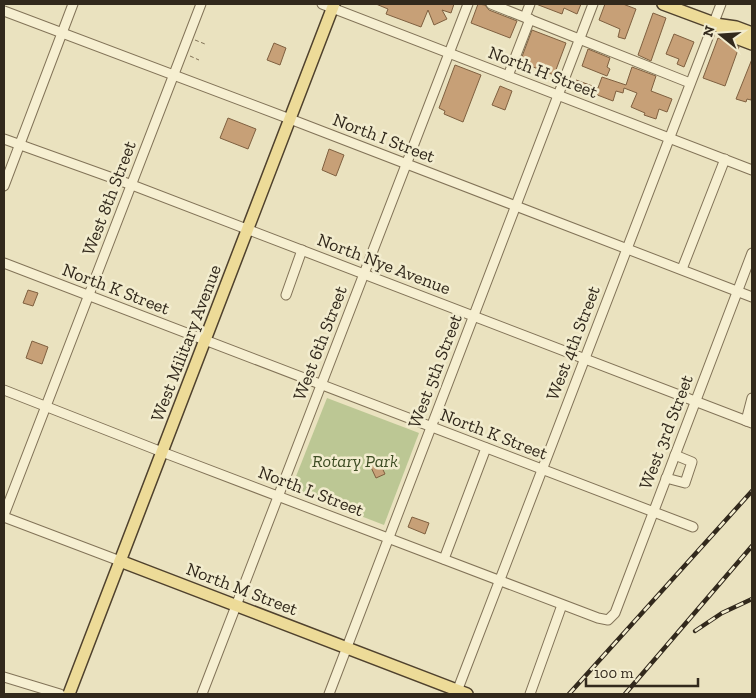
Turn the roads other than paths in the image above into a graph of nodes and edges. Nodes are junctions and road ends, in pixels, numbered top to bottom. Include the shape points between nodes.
1 (73, 4) edge
2 (201, 4) edge
3 (468, 4) edge
4 (491, 4) edge
5 (530, 4) edge
6 (593, 4) edge
7 (663, 4) edge
8 (721, 4) edge
9 (329, 5) edge
10 (4, 11) edge
11 (527, 18) junction
12 (714, 24) junction
13 (62, 33) junction
14 (752, 33) edge
15 (579, 39) junction
16 (752, 44) edge
17 (449, 53) junction
18 (174, 75) junction
19 (508, 76) junction
20 (690, 83) junction
21 (558, 95) junction
22 (290, 119) junction
23 (4, 138) edge
24 (669, 138) junction
25 (20, 145) junction
26 (725, 159) junction
27 (406, 163) junction
28 (752, 170) edge
29 (132, 185) junction
30 (4, 186) edge
31 (516, 206) junction
32 (248, 230) junction
33 (626, 248) junction
34 (302, 250) junction
35 (752, 252) edge
36 (4, 263) edge
37 (682, 270) junction
38 (364, 274) junction
39 (738, 291) junction
40 (286, 295) dead end
41 (89, 296) junction
42 (752, 296) edge
43 (474, 316) junction
44 (206, 340) junction
45 (584, 359) junction
46 (321, 385) junction
47 (4, 390) edge
48 (752, 398) edge
49 (695, 401) junction
50 (47, 406) junction
51 (749, 422) edge
52 (431, 427) junction
53 (486, 448) junction
54 (162, 452) junction
55 (675, 455) junction
56 (542, 470) junction
57 (666, 478) junction
58 (278, 495) junction
59 (653, 512) junction
60 (4, 516) edge
61 (693, 527) dead end
62 (389, 538) junction
63 (444, 559) junction
64 (120, 561) junction
65 (500, 581) junction
66 (562, 605) junction
67 (236, 606) junction
68 (608, 620) joint
69 (347, 648) junction
70 (4, 677) edge
71 (460, 693) edge
72 (60, 694) edge
73 (69, 694) edge
74 (202, 694) edge
75 (329, 694) edge
76 (530, 694) edge

1 - 13 street
2 - 18 street, West 8th Street
3 - 17 street, West 6th Street
4 - 11 street
5 - 11 street
6 - 15 street, West 5th Street
7 - 12 main road
8 - 12 street, West 4th Street
9 - 17 street, North H Street
9 - 22 main road, West Military Avenue
10 - 13 street, North I Street
11 - 15 street
11 - 19 street
12 - 14 main road
12 - 16 main road
12 - 20 street, West 4th Street
13 - 18 street, North I Street
13 - 25 street
15 - 20 street
15 - 21 street, West 5th Street
17 - 19 street, North H Street
17 - 27 street, West 6th Street
18 - 22 street, North I Street
18 - 29 street, West 8th Street
19 - 21 street, North H Street
20 - 24 street, West 4th Street
21 - 24 street, North H Street
21 - 31 street, West 5th Street
22 - 27 street, North I Street
22 - 32 main road, West Military Avenue
23 - 25 street, North Nye Avenue
24 - 26 street, North H Street
24 - 33 street, West 4th Street
25 - 29 street, North Nye Avenue
25 - 30 street
26 - 28 street, North H Street
26 - 37 street
27 - 31 street, North I Street
27 - 38 street, West 6th Street
29 - 32 street, North Nye Avenue
29 - 41 street, West 8th Street
31 - 33 street, North I Street
31 - 43 street, West 5th Street
32 - 34 street, North Nye Avenue
32 - 44 main road, West Military Avenue
33 - 37 street, North I Street
33 - 45 street, West 4th Street
34 - 38 street, North Nye Avenue
34 - 40 street
35 - 39 street, West 3rd Street
36 - 41 street, North K Street
37 - 39 street, North I Street
38 - 43 street, North Nye Avenue
38 - 46 street, West 6th Street
39 - 42 street, North I Street
39 - 49 street, West 3rd Street
41 - 44 street, North K Street
41 - 50 street, West 8th Street
43 - 45 street, North Nye Avenue
43 - 52 street, West 5th Street
44 - 46 street, North K Street
44 - 54 main road, West Military Avenue
45 - 49 street, North Nye Avenue
45 - 56 street, West 4th Street
46 - 52 street, North K Street
46 - 58 street, West 6th Street
47 - 50 street, North L Street
48 - 51 street
49 - 51 street, North Nye Avenue
49 - 55 street, West 3rd Street
50 - 54 street, North L Street
50 - 60 street, West 8th Street
52 - 53 street, North K Street
52 - 62 street, West 5th Street
53 - 56 street, North K Street
53 - 63 street
54 - 58 street, North L Street
54 - 64 main road, West Military Avenue
55 - 57 street, West 3rd Street
55 - 57 street via 692,462 685,483
56 - 59 street, North K Street
56 - 65 street, West 4th Street
57 - 59 street, West 3rd Street
58 - 62 street, North L Street
58 - 67 street, West 6th Street
59 - 61 street, North K Street
59 - 68 street, West 3rd Street via 615,613
60 - 64 street, North M Street
62 - 63 street, North L Street
62 - 69 street, West 5th Street
63 - 65 street, North L Street
64 - 67 main road, North M Street
64 - 73 main road, West Military Avenue
65 - 66 street, North L Street
65 - 71 street, West 4th Street
66 - 68 street, North L Street
66 - 76 street
67 - 69 main road, North M Street
67 - 74 street, West 6th Street
69 - 71 main road, North M Street
69 - 75 street, West 5th Street
70 - 72 street

